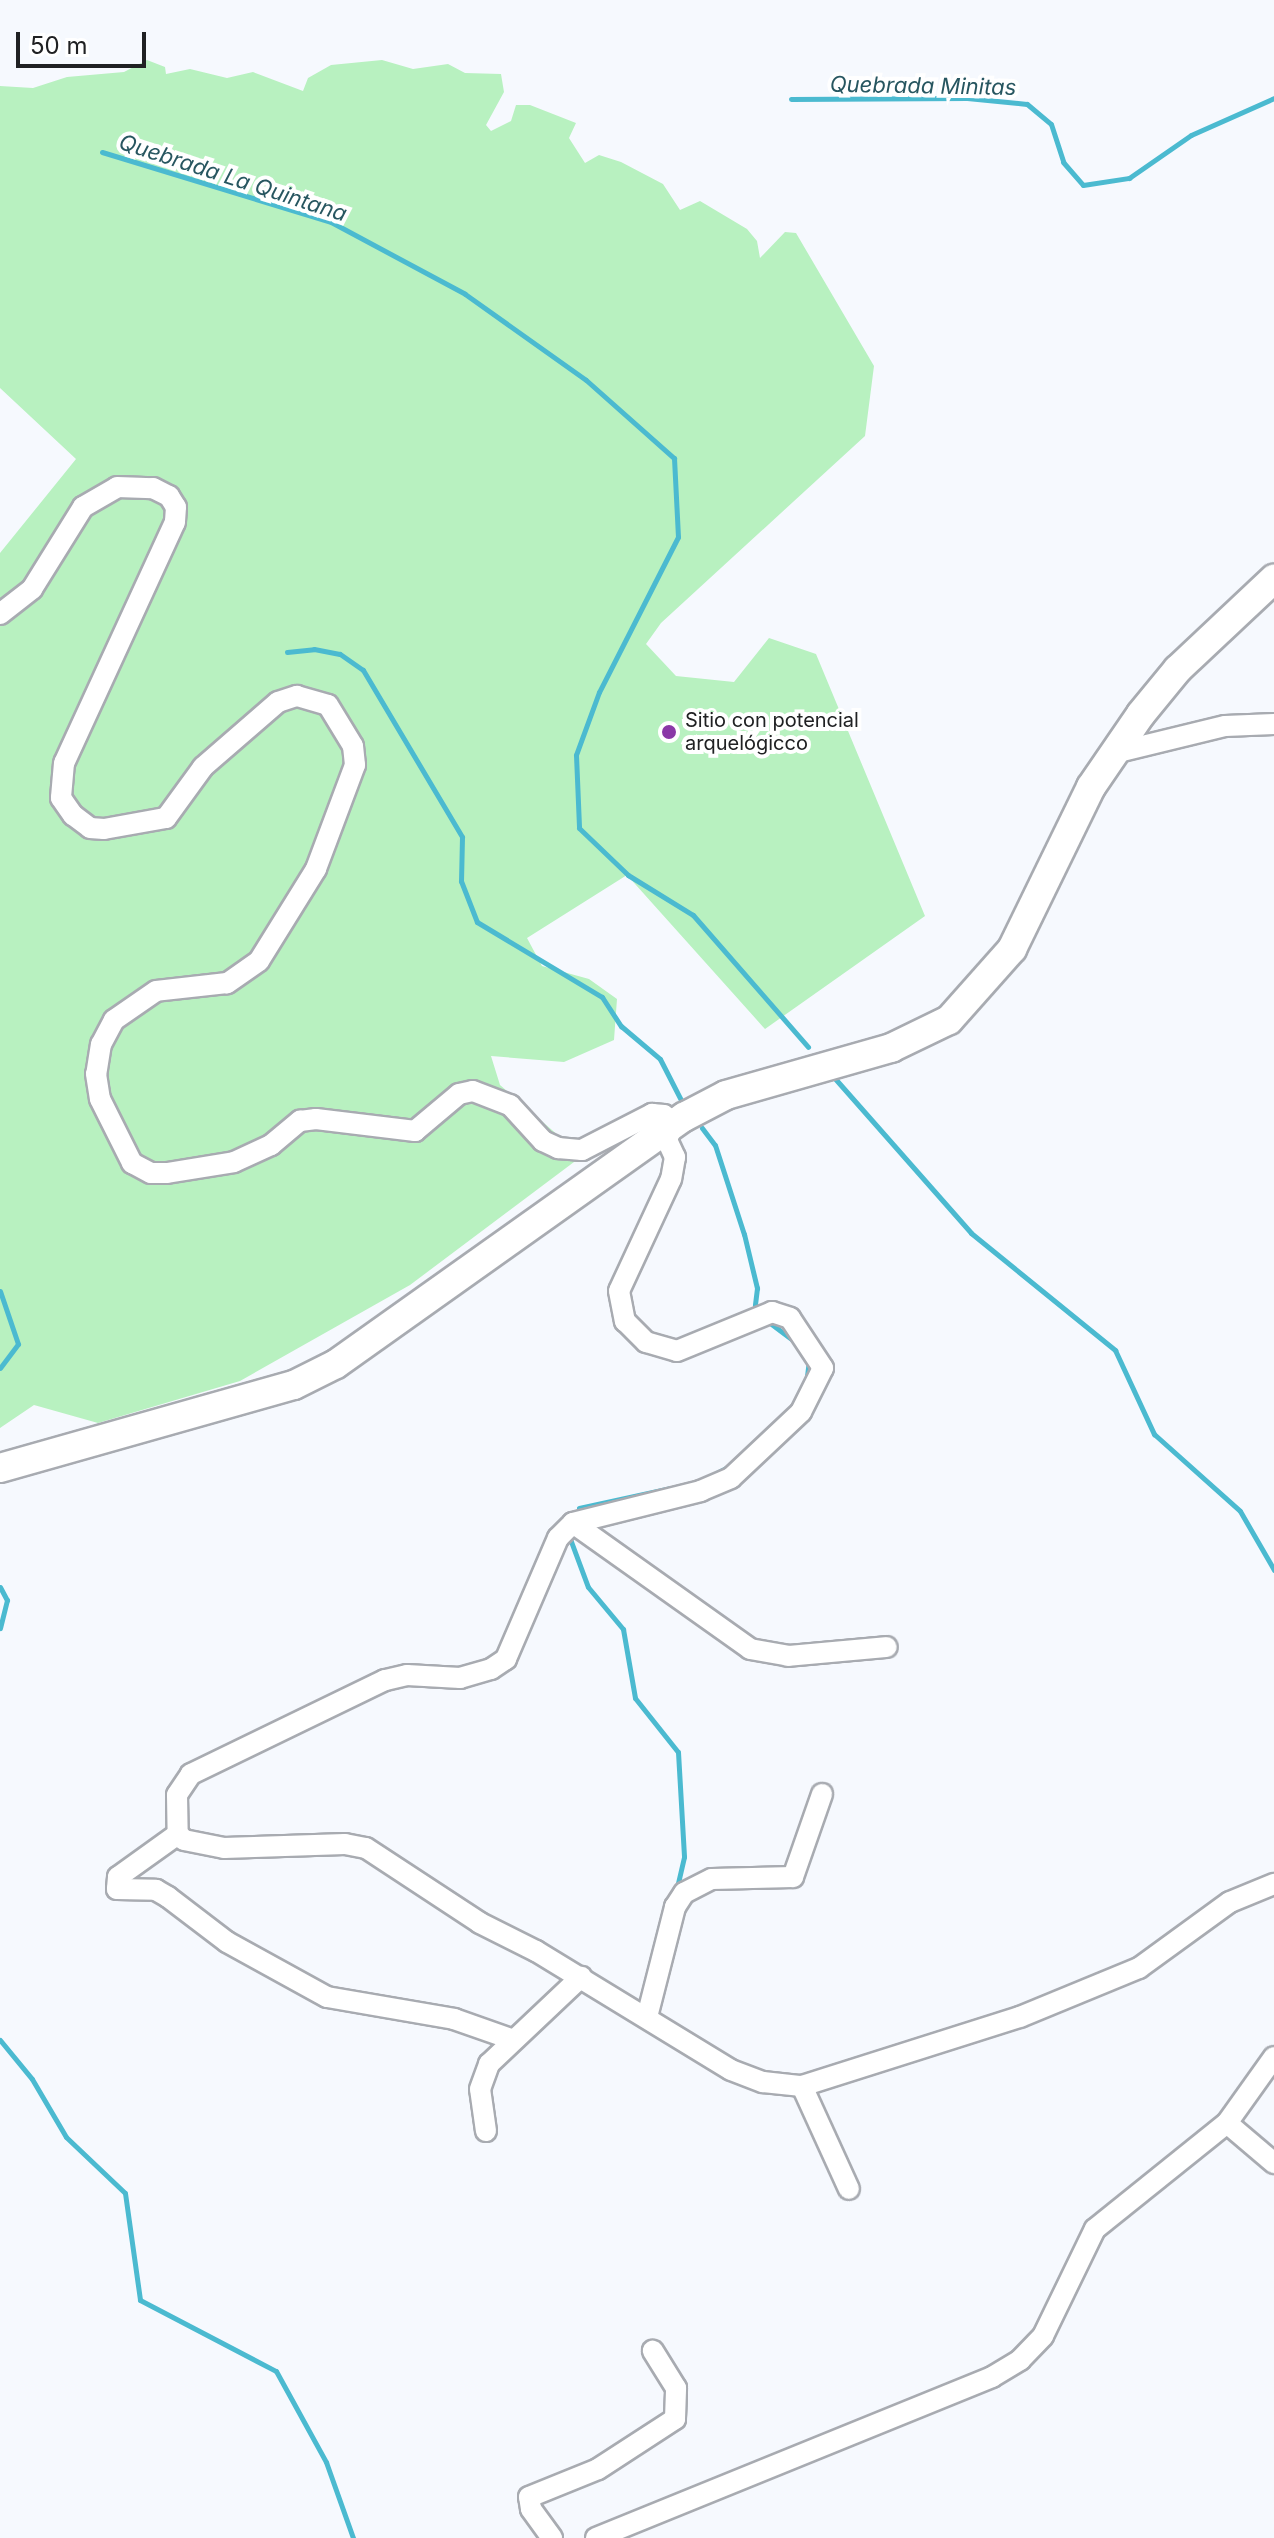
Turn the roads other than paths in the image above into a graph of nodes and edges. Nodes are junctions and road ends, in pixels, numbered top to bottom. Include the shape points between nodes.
1 (1274, 579) edge
2 (0, 614) edge
3 (1274, 724) edge
4 (1114, 753) junction
5 (673, 1125) junction
6 (0, 1468) edge
7 (573, 1523) junction
8 (887, 1647) dead end
9 (822, 1794) dead end
10 (178, 1834) junction
11 (1274, 1884) edge
12 (581, 1977) junction
13 (647, 2017) junction
14 (511, 2039) junction
15 (1274, 2057) edge
16 (802, 2086) junction
17 (1227, 2123) junction
18 (486, 2131) dead end
19 (1274, 2163) edge
20 (849, 2189) dead end
21 (653, 2351) dead end
22 (552, 2538) edge
23 (596, 2538) edge

1 - 4 main road via 1178,669
2 - 5 street via 32,589 83,507 117,487 153,488 169,496 176,507 175,522 64,763 61,798 73,815 90,828 104,829 166,818 203,767 258,718 297,696 328,705 353,746 355,765 316,869 259,961 227,983 156,991 114,1020 101,1044 96,1074 100,1099 132,1163 151,1173 167,1173 234,1162 271,1145 300,1121 316,1119 415,1131 459,1094 473,1091 510,1105 543,1141 558,1148 582,1150 652,1114 664,1115
3 - 4 street via 1225,726
4 - 5 main road via 1068,830 1050,879 1012,949 949,1020 891,1048 726,1095
5 - 6 main road via 336,1364 257,1398
5 - 7 street via 667,1140 675,1157 671,1179 619,1291 625,1321 646,1342 677,1351 772,1312 790,1318 823,1368 801,1412 731,1478 701,1491
7 - 8 street via 750,1649 788,1656
7 - 10 street via 558,1538 506,1659 460,1678 407,1675 385,1680 191,1774 177,1795
9 - 13 street via 793,1877 712,1879 684,1893 675,1907
10 - 12 street via 192,1844 224,1848 366,1848 480,1923
10 - 14 street via 118,1877 117,1889 156,1890 227,1942 327,1997 454,2019
11 - 16 street via 1230,1902 1139,1968 1020,2017
12 - 13 street
12 - 14 street
13 - 16 street via 731,2070 763,2082
14 - 18 street via 483,2074
15 - 17 street
16 - 20 street
17 - 19 street
17 - 23 street via 1095,2229 1043,2336 1020,2360 992,2377
21 - 22 street via 676,2388 675,2419 598,2469 529,2497 531,2509

